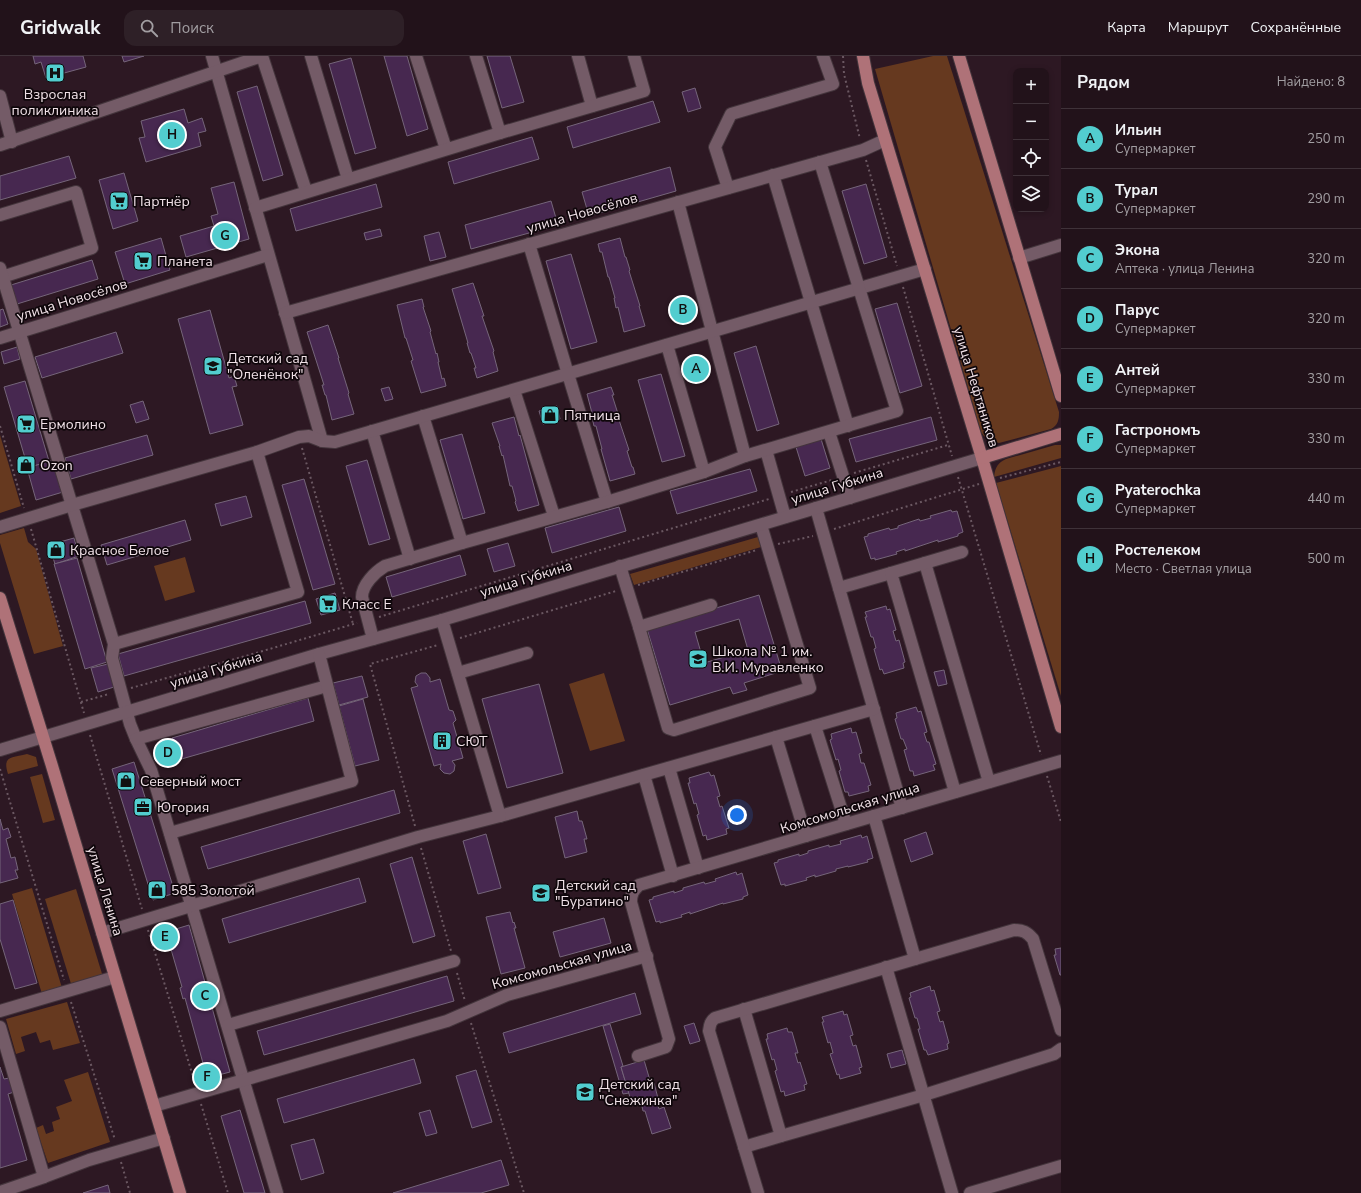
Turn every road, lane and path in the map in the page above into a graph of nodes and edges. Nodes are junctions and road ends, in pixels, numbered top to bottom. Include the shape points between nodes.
1 (212, 56) edge
2 (262, 56) edge
3 (311, 56) edge
4 (416, 56) edge
5 (476, 56) edge
6 (578, 56) edge
7 (634, 56) edge
8 (824, 56) edge
9 (843, 56) edge
10 (863, 56) edge
11 (959, 56) edge
12 (217, 72) junction
13 (0, 96) edge
14 (592, 106) junction
15 (500, 133) junction
16 (885, 140) junction
17 (12, 142) junction
18 (0, 145) edge
19 (446, 149) junction
20 (863, 150) junction
21 (820, 162) junction
22 (773, 175) junction
23 (348, 179) junction
24 (728, 188) junction
25 (306, 191) junction
26 (678, 202) junction
27 (255, 208) junction
28 (0, 215) edge
29 (529, 244) junction
30 (1061, 245) edge
31 (268, 255) junction
32 (1019, 258) junction
33 (925, 269) junction
34 (1, 272) edge
35 (900, 276) junction
36 (859, 288) junction
37 (811, 302) junction
38 (285, 313) junction
39 (19, 332) junction
40 (712, 332) junction
41 (0, 338) edge
42 (667, 345) junction
43 (568, 374) junction
44 (514, 390) junction
45 (1061, 396) edge
46 (423, 416) junction
47 (0, 426) edge
48 (848, 426) junction
49 (372, 432) junction
50 (829, 432) junction
51 (1061, 434) edge
52 (299, 437) junction
53 (322, 441) junction
54 (948, 445) junction
55 (766, 450) junction
56 (257, 452) junction
57 (745, 456) junction
58 (982, 458) junction
59 (1061, 462) edge
60 (955, 466) junction
61 (704, 472) junction
62 (842, 477) junction
63 (988, 482) junction
64 (961, 489) junction
65 (779, 496) junction
66 (850, 498) junction
67 (607, 502) junction
68 (72, 505) junction
69 (816, 508) junction
70 (554, 516) junction
71 (785, 518) junction
72 (28, 519) junction
73 (761, 525) junction
74 (0, 528) edge
75 (823, 533) junction
76 (462, 543) junction
77 (768, 547) junction
78 (962, 552) dead end
79 (410, 559) junction
80 (925, 563) junction
81 (620, 566) junction
82 (891, 573) junction
83 (627, 588) junction
84 (839, 588) junction
85 (0, 598) edge
86 (711, 605) dead end
87 (368, 620) junction
88 (442, 620) junction
89 (352, 624) junction
90 (639, 627) junction
91 (373, 639) junction
92 (449, 642) junction
93 (114, 644) junction
94 (527, 653) dead end
95 (319, 654) junction
96 (458, 673) junction
97 (327, 686) junction
98 (121, 690) junction
99 (81, 702) junction
100 (874, 710) junction
101 (128, 713) junction
102 (87, 724) junction
103 (815, 726) junction
104 (1061, 727) edge
105 (43, 737) junction
106 (776, 737) junction
107 (136, 738) junction
108 (0, 750) edge
109 (1061, 761) edge
110 (1044, 766) junction
111 (669, 768) junction
112 (644, 775) junction
113 (989, 782) junction
114 (955, 792) junction
115 (902, 808) junction
116 (500, 816) junction
117 (874, 816) junction
118 (1061, 822) edge
119 (846, 824) junction
120 (170, 834) junction
121 (806, 836) junction
122 (418, 837) junction
123 (698, 868) junction
124 (673, 876) junction
125 (192, 906) junction
126 (145, 921) junction
127 (102, 933) junction
128 (647, 956) junction
129 (915, 959) junction
130 (454, 961) junction
131 (886, 967) junction
132 (115, 977) junction
133 (744, 1009) junction
134 (0, 1010) edge
135 (468, 1013) junction
136 (228, 1025) junction
137 (0, 1027) edge
138 (1061, 1030) edge
139 (1061, 1049) edge
140 (638, 1056) dead end
141 (244, 1079) junction
142 (198, 1093) junction
143 (924, 1095) junction
144 (154, 1106) junction
145 (781, 1136) junction
146 (164, 1138) junction
147 (744, 1147) junction
148 (1061, 1166) edge
149 (44, 1178) junction
150 (1010, 1188) edge
151 (0, 1192) edge
152 (180, 1193) edge
153 (228, 1193) edge
154 (277, 1193) edge
155 (524, 1193) edge
156 (758, 1193) edge
157 (952, 1193) edge
158 (970, 1193) edge

1 - 12 street
2 - 12 street
2 - 25 street
3 - 23 street
4 - 19 street
5 - 15 street
6 - 14 street
7 - 14 street via 644,91
8 - 24 street via 833,84 731,114 716,147
9 - 20 path via 844,74
10 - 16 main road, улица Нефтяников via 868,83
11 - 32 main road
12 - 17 street
12 - 27 street
13 - 17 street
14 - 15 street
15 - 19 street
16 - 20 street, улица Новосёлов
16 - 33 main road, улица Нефтяников
17 - 18 street
19 - 23 street
20 - 21 street, улица Новосёлов
20 - 35 path
21 - 22 street, улица Новосёлов
21 - 36 street
22 - 24 street, улица Новосёлов
22 - 37 street
23 - 25 street
24 - 26 street, улица Новосёлов
25 - 27 street
26 - 29 street, улица Новосёлов
26 - 40 street
27 - 31 street
28 - 34 street via 76,192 92,248
29 - 38 street, улица Новосёлов
29 - 43 street
30 - 32 street
31 - 38 street
31 - 39 street, улица Новосёлов
32 - 45 main road
33 - 35 street
33 - 58 main road, улица Нефтяников
34 - 39 street
35 - 36 street
35 - 54 path
36 - 37 street
36 - 48 street via 898,411
37 - 40 street
37 - 48 street
38 - 53 street
39 - 41 street, улица Новосёлов
39 - 68 street
40 - 42 street
40 - 57 street
42 - 43 street
42 - 61 street
43 - 44 street
43 - 67 street
44 - 46 street
44 - 70 street
46 - 49 street
46 - 76 street
47 - 72 path
48 - 50 street
49 - 53 street via 335,442
49 - 79 street
50 - 55 street
50 - 62 street
51 - 58 main road, улица Губкина
52 - 53 street via 309,436
52 - 56 street
52 - 89 path
54 - 60 path
54 - 62 path
55 - 57 street
55 - 65 street
56 - 68 street
56 - 93 street via 298,592
57 - 61 street
58 - 60 street, улица Губкина
58 - 63 main road, улица Нефтяников
59 - 63 path
60 - 64 path
60 - 66 street, улица Губкина
61 - 67 street
62 - 65 path
62 - 66 street
63 - 64 path
63 - 104 main road, улица Нефтяников
64 - 75 path
64 - 110 path
65 - 71 street
65 - 87 path
66 - 69 street, улица Губкина
67 - 70 street
68 - 72 street
68 - 93 street
69 - 71 street, улица Губкина
69 - 75 street
70 - 76 street
71 - 73 street, улица Губкина
72 - 74 street
72 - 99 path
73 - 77 street
73 - 81 street, улица Губкина
75 - 77 path
75 - 84 street
76 - 79 street
77 - 83 path
77 - 90 street via 810,688 674,730 668,728
78 - 80 street
79 - 87 street via 377,571 364,589 362,597
80 - 82 street
80 - 113 street
81 - 83 street
81 - 88 street, улица Губкина
82 - 84 street
82 - 114 street
83 - 90 street
83 - 92 path
84 - 100 street
85 - 105 main road, улица Ленина
86 - 90 street
87 - 89 path
87 - 91 street
88 - 91 street, улица Губкина
88 - 92 street
89 - 98 path
91 - 95 street, улица Губкина
92 - 96 street
92 - 122 path via 370,664
93 - 98 street via 112,658
94 - 96 street
95 - 97 street
95 - 101 street, улица Губкина
96 - 116 street
97 - 107 street
97 - 120 street via 352,781
98 - 99 path
98 - 101 street
99 - 102 path
100 - 103 street
100 - 115 street
101 - 102 street, улица Губкина
101 - 107 street
102 - 105 street, улица Губкина
102 - 126 path
103 - 106 street
103 - 119 street
105 - 108 street, улица Губкина
105 - 127 main road, улица Ленина
106 - 111 street
106 - 121 street
107 - 120 street via 151,770
109 - 110 street, Комсомольская улица
110 - 113 street, Комсомольская улица
110 - 118 path
111 - 112 street
111 - 123 street
112 - 116 street
112 - 124 street
113 - 114 street, Комсомольская улица
114 - 115 street, Комсомольская улица
115 - 117 street, Комсомольская улица
116 - 122 street
117 - 119 street, Комсомольская улица
117 - 129 street
119 - 121 street, Комсомольская улица
120 - 125 street
121 - 123 street, Комсомольская улица
122 - 125 street
122 - 130 path
123 - 124 street, Комсомольская улица
124 - 128 street, Комсомольская улица via 639,885 631,896
125 - 126 street
125 - 136 street
126 - 127 street
126 - 142 path
127 - 132 main road, улица Ленина
128 - 135 street, Комсомольская улица via 507,995
128 - 140 street via 669,1039 666,1047
129 - 131 street
129 - 138 street via 1014,930 1028,932 1033,939
130 - 135 path
130 - 136 street
131 - 133 street
131 - 143 street
132 - 134 street
132 - 144 main road, улица Ленина
133 - 145 street
133 - 147 street via 715,1018 709,1031
135 - 141 street, Комсомольская улица via 447,1022
135 - 155 path
136 - 141 street
137 - 149 street
139 - 143 street via 1054,1054
141 - 142 street, Комсомольская улица
141 - 154 street
142 - 144 street, Комсомольская улица
142 - 153 path
143 - 145 street
143 - 157 street
144 - 146 main road, улица Ленина
145 - 147 street
146 - 149 street via 89,1160
146 - 152 main road, улица Ленина
147 - 156 street
148 - 150 street
149 - 151 street
150 - 158 street

